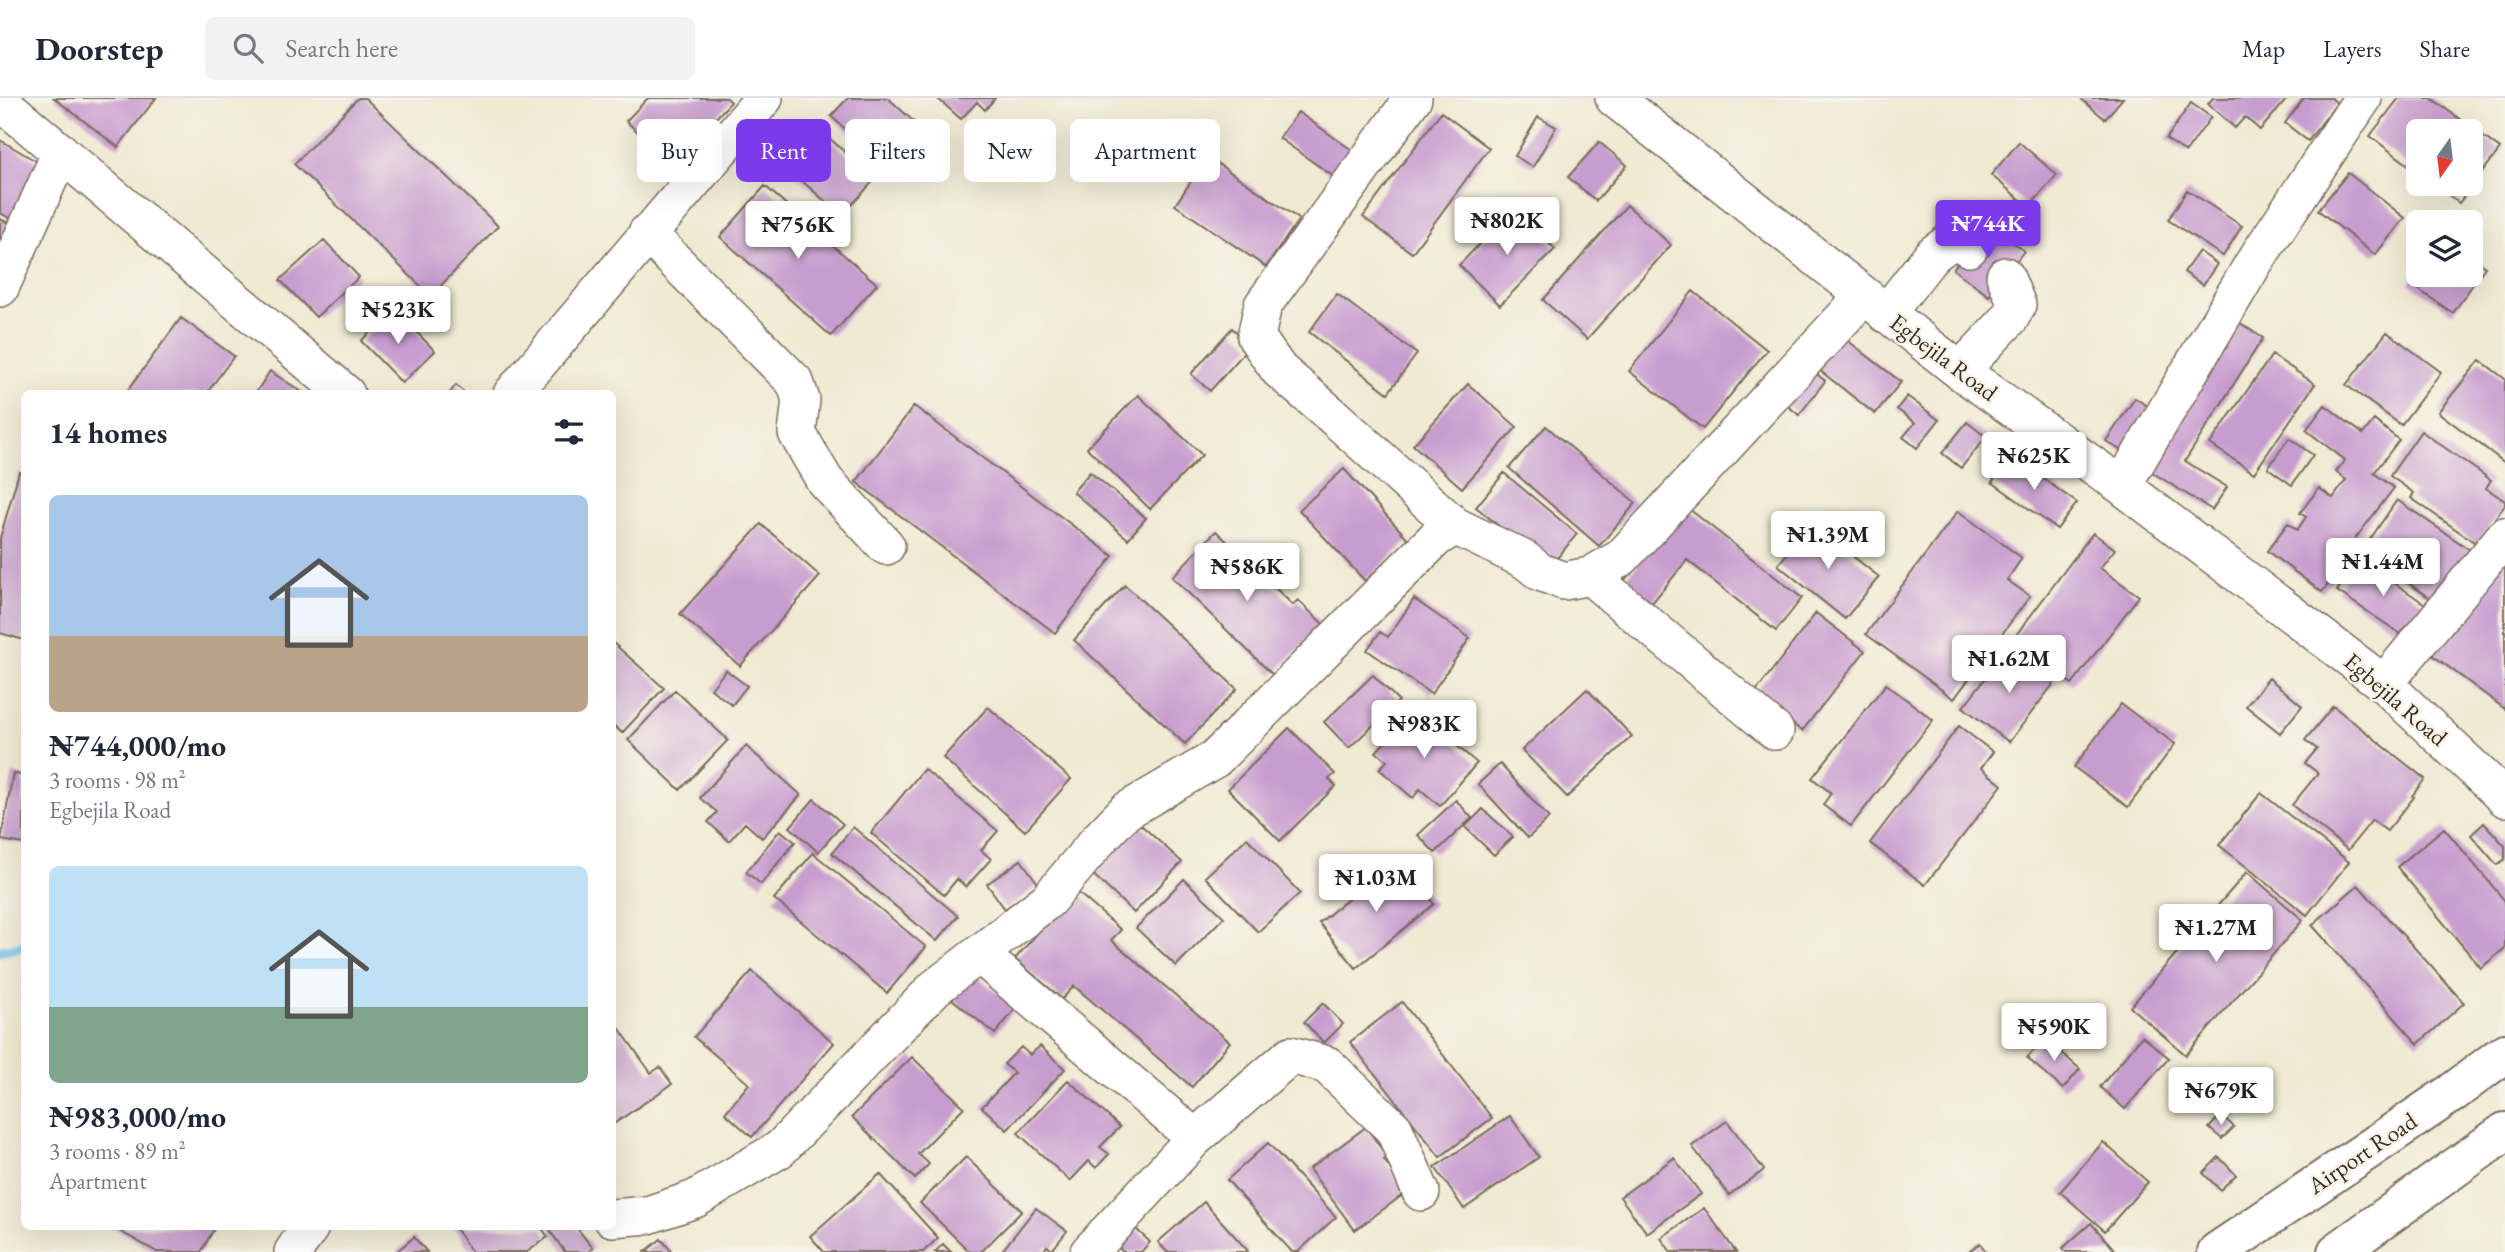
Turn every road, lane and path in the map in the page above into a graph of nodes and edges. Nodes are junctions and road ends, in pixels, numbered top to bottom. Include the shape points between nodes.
1 (764, 98) edge
2 (1413, 98) edge
3 (1614, 98) edge
4 (2362, 98) edge
5 (0, 101) edge
6 (61, 152) junction
7 (647, 233) junction
8 (1969, 248) dead end
9 (2005, 276) dead end
10 (0, 288) edge
11 (1875, 305) junction
12 (1960, 371) junction
13 (341, 390) edge
14 (515, 390) edge
15 (2122, 486) junction
16 (1455, 527) junction
17 (2505, 536) edge
18 (886, 546) dead end
19 (1590, 576) junction
20 (2384, 684) junction
21 (1775, 731) dead end
22 (2505, 798) edge
23 (979, 954) junction
24 (2505, 1053) edge
25 (2505, 1132) edge
26 (1195, 1138) junction
27 (1421, 1192) dead end
28 (616, 1218) edge
29 (308, 1230) edge
30 (293, 1252) edge
31 (1089, 1252) edge
32 (2217, 1252) edge
33 (2337, 1252) edge

1 - 7 street
2 - 16 street via 1263,306 1256,337 1279,370
3 - 11 street, Egbejila Road
4 - 15 street via 2253,264
5 - 6 street
6 - 10 street
6 - 13 street
7 - 14 street
7 - 18 street via 794,382 801,400 797,433 825,481
8 - 11 street via 1954,239
9 - 12 street via 2017,305
11 - 12 street, Egbejila Road
11 - 19 street via 1620,558
12 - 15 street, Egbejila Road
15 - 20 street, Egbejila Road
16 - 19 street via 1564,581
16 - 23 street via 1436,538 1215,759 1126,811 1048,900
17 - 20 street
19 - 21 street
20 - 22 street, Egbejila Road
23 - 26 street
23 - 28 street via 935,988 780,1149 695,1199 648,1215
24 - 32 highway, Airport Road
25 - 33 highway
26 - 27 street via 1291,1055 1327,1065 1394,1129
26 - 31 street
29 - 30 street

